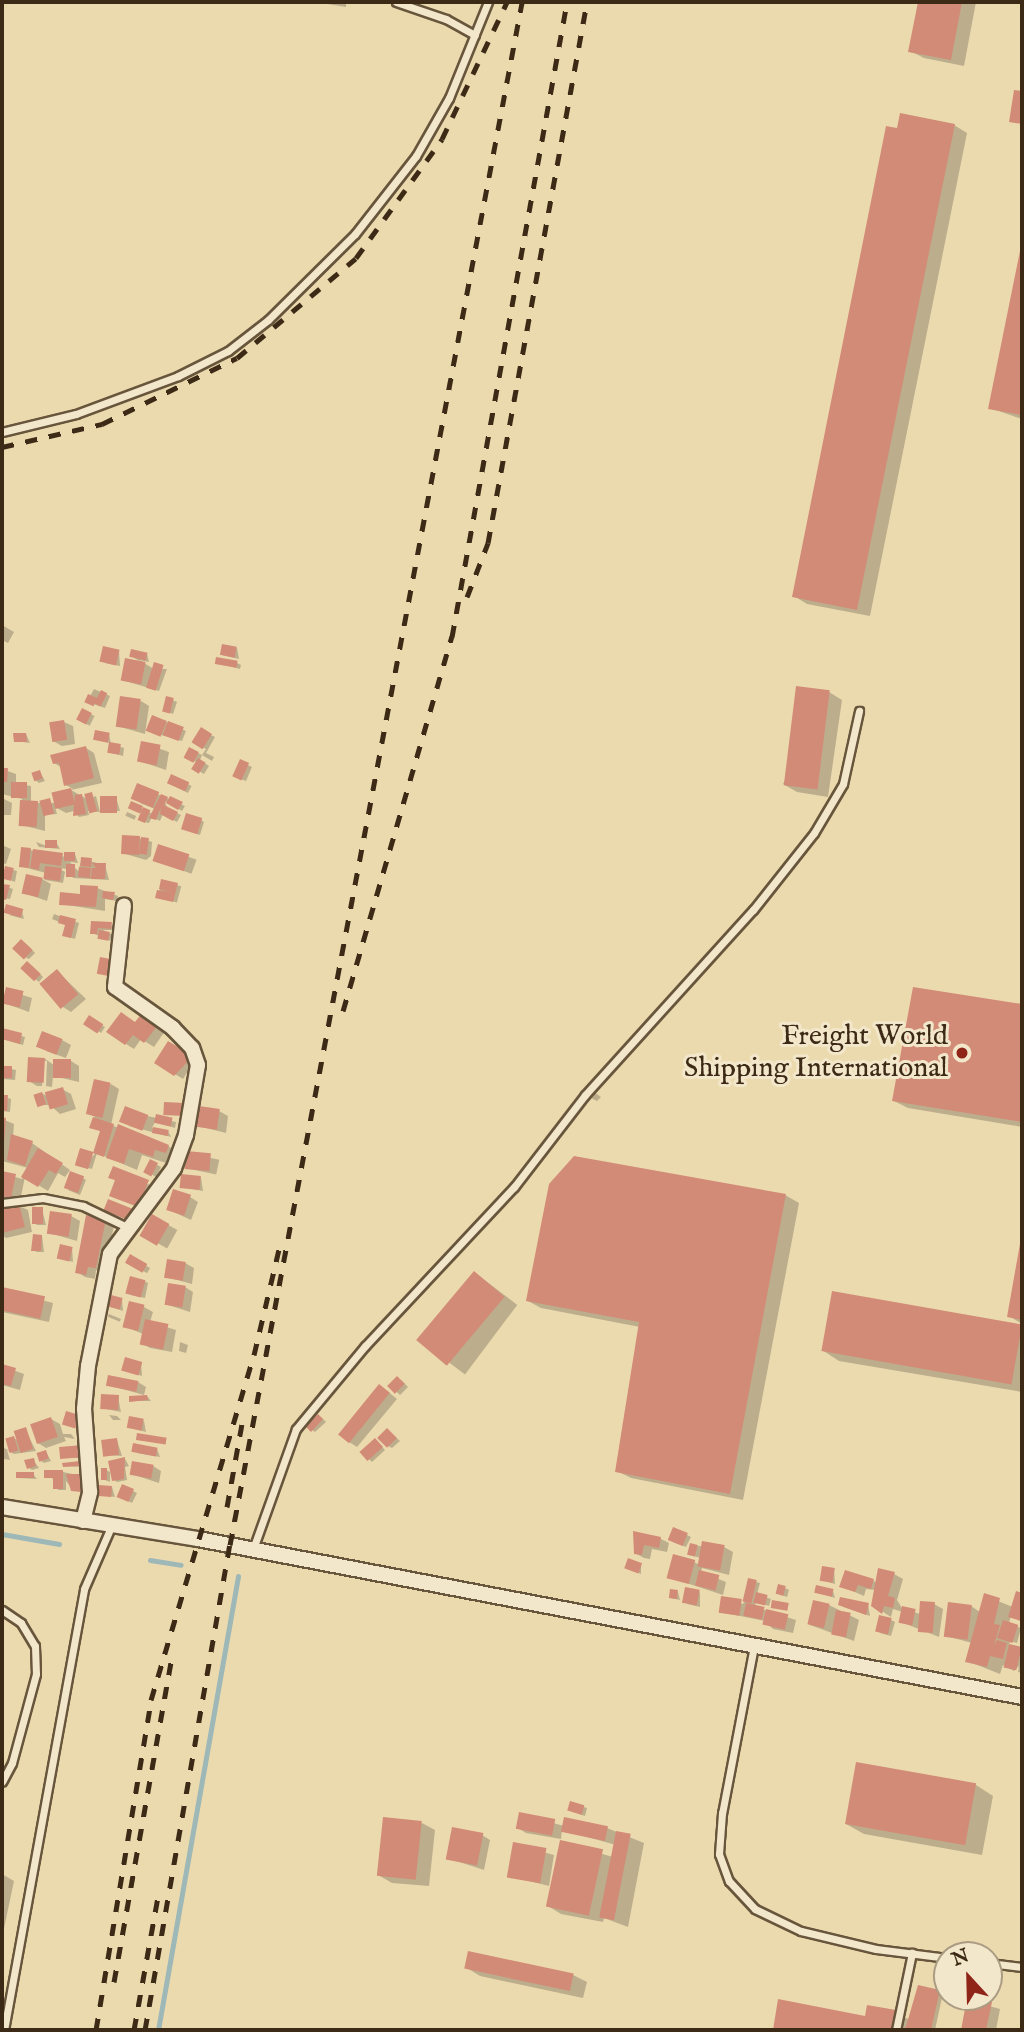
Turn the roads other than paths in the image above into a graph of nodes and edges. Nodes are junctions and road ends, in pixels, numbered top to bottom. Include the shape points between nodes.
1 (396, 2) edge
2 (488, 2) edge
3 (475, 35) junction
4 (2, 432) edge
5 (859, 711) dead end
6 (124, 905) dead end
7 (2, 1203) edge
8 (127, 1227) junction
9 (2, 1507) edge
10 (83, 1521) junction
11 (111, 1527) junction
12 (253, 1549) junction
13 (2, 1610) edge
14 (754, 1646) junction
15 (1022, 1697) edge
16 (2, 1782) edge
17 (912, 1953) junction
18 (933, 1956) edge
19 (1003, 1965) edge
20 (1022, 1967) edge
21 (4, 2030) edge
22 (896, 2030) edge

1 - 3 lane via 446,19
2 - 3 lane
3 - 4 lane via 449,98 409,166 355,234 268,320 228,351 178,376 76,414
5 - 12 lane via 843,784 814,833 753,910 585,1095 514,1187 365,1346 296,1429
6 - 8 street via 115,987 173,1028 192,1048 198,1065 186,1135 174,1168
7 - 8 lane via 43,1198 83,1206
8 - 10 street via 110,1254 88,1366 84,1409 90,1492
9 - 10 street
10 - 11 street
11 - 12 street
11 - 21 lane via 84,1589
12 - 14 street
13 - 16 lane via 21,1623 35,1646 36,1674 12,1763
14 - 15 street
14 - 17 lane via 722,1813 719,1854 729,1881 755,1909 801,1931
17 - 18 lane
17 - 22 lane
19 - 20 lane

